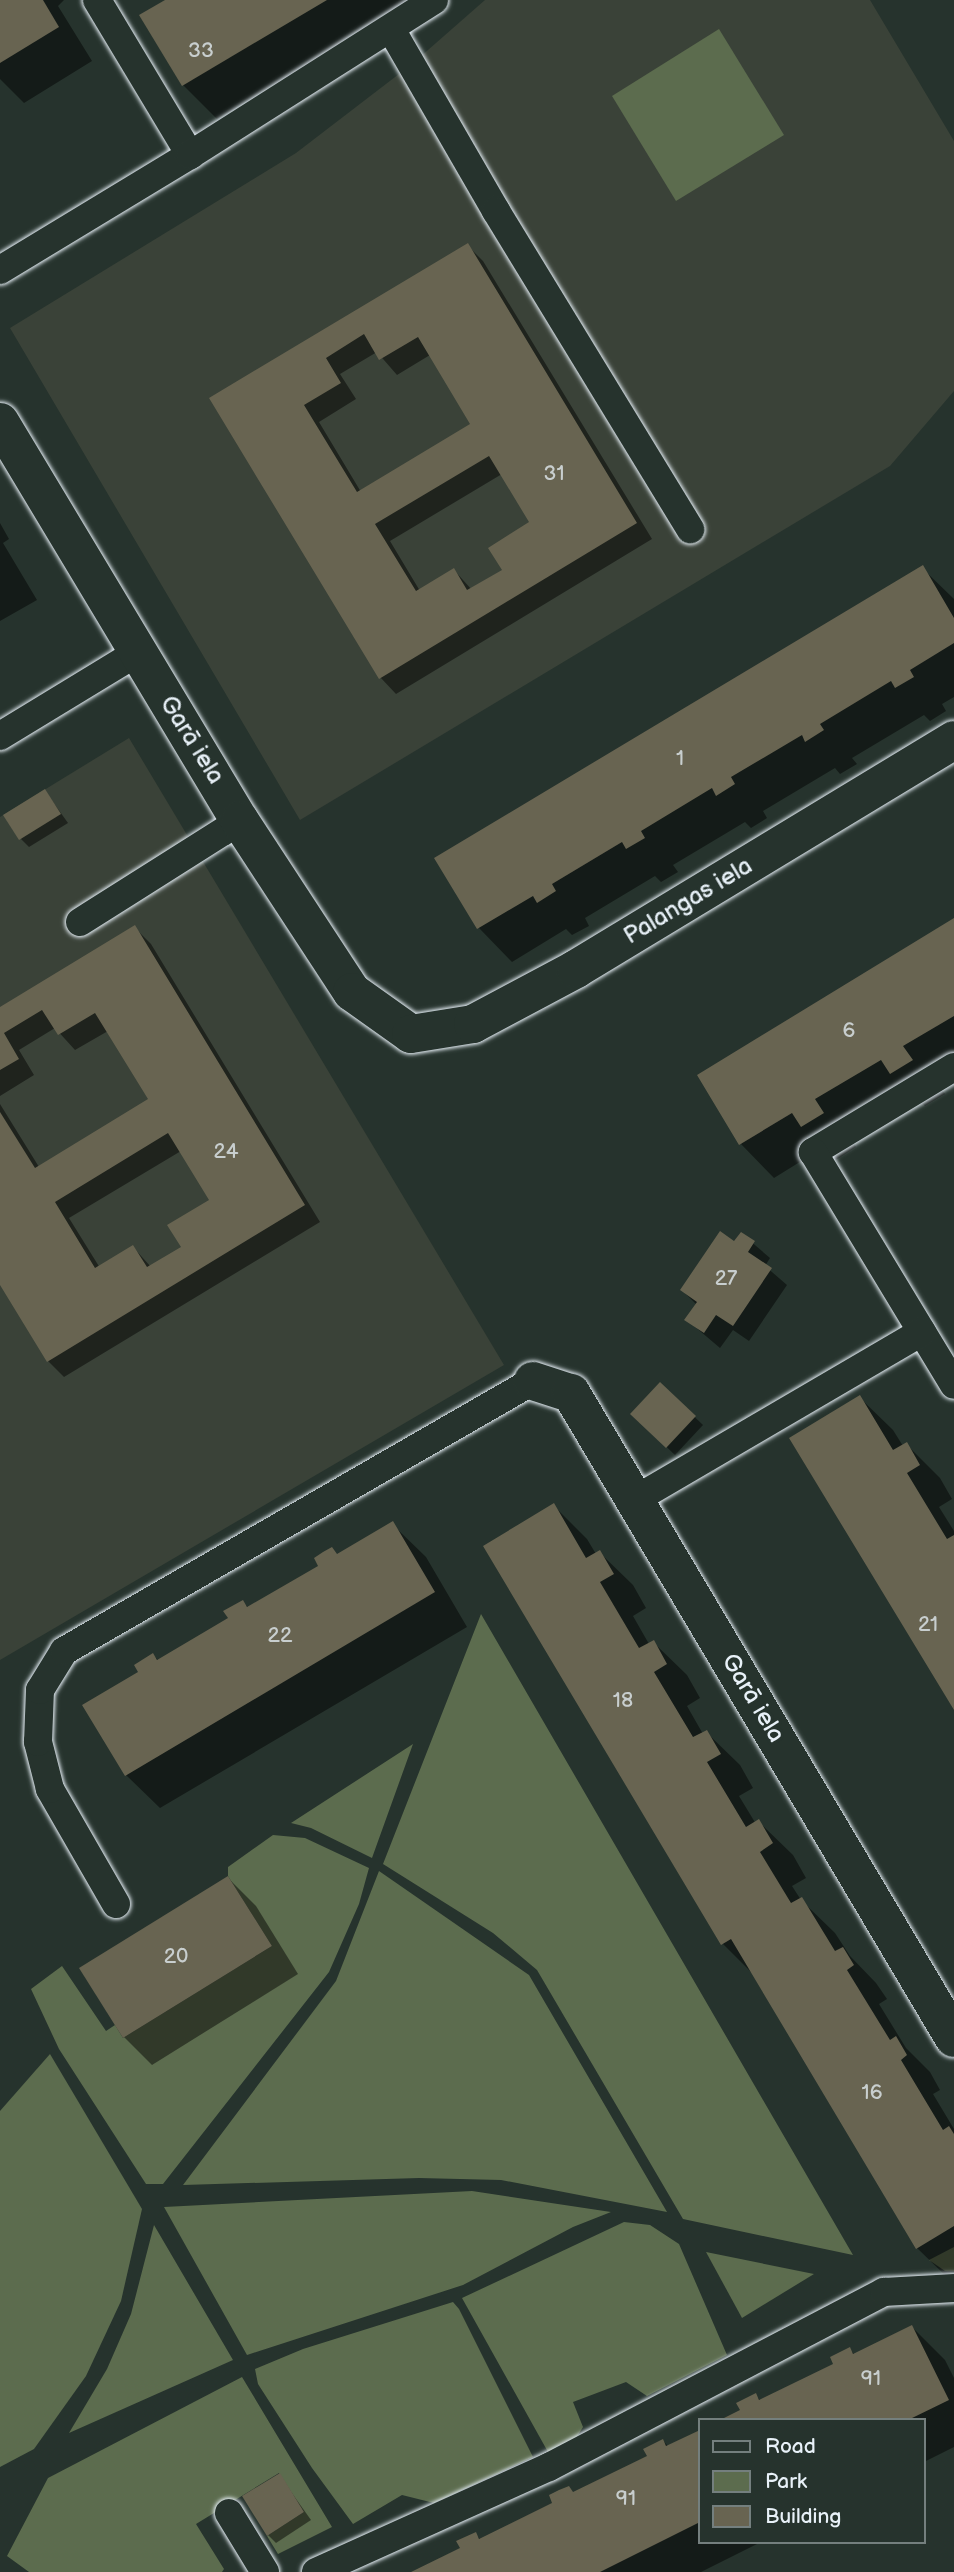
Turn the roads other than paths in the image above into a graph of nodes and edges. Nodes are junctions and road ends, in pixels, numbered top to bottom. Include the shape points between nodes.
1 (97, 0) edge
2 (434, 0) edge
3 (391, 29) junction
4 (190, 155) junction
5 (0, 270) edge
6 (0, 422) edge
7 (690, 529) dead end
8 (138, 652) junction
9 (0, 736) edge
10 (954, 740) edge
11 (240, 821) junction
12 (80, 922) dead end
13 (411, 1034) joint
14 (954, 1067) edge
15 (922, 1332) junction
16 (533, 1381) joint
17 (954, 1385) edge
18 (636, 1499) junction
19 (116, 1904) dead end
20 (954, 2038) edge
21 (954, 2288) edge
22 (229, 2513) dead end
23 (265, 2572) edge
24 (316, 2572) edge

1 - 4 lane
2 - 3 lane
3 - 4 lane
3 - 7 lane
4 - 5 lane
6 - 8 street, Garā iela
8 - 9 lane
8 - 11 street, Garā iela
10 - 13 street, Palangas iela via 576,969 473,1024
11 - 12 lane
11 - 13 street, Garā iela via 352,992
14 - 15 lane via 813,1152
15 - 17 lane
15 - 18 lane
16 - 18 street, Garā iela via 570,1393
16 - 19 lane via 64,1651 40,1690 38,1742 50,1789
18 - 20 street, Garā iela
21 - 24 lane via 884,2292 549,2467
22 - 23 lane

